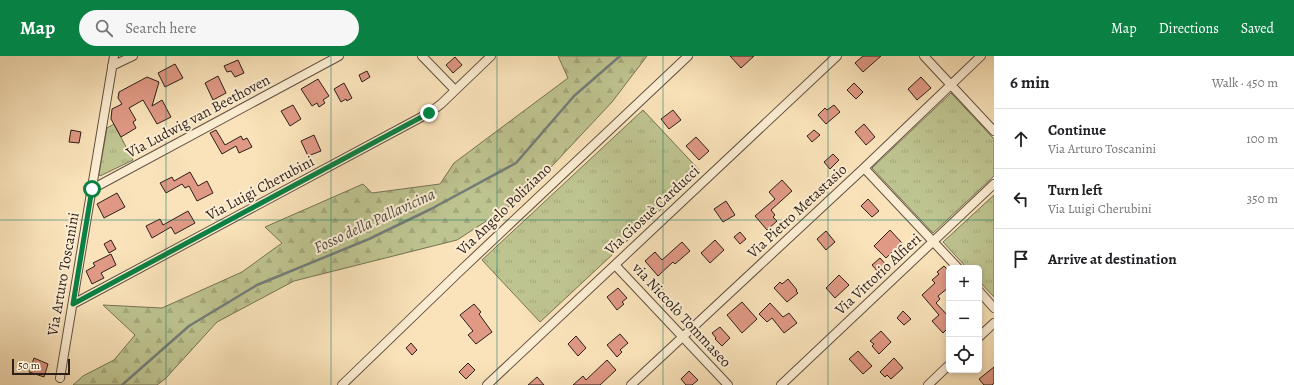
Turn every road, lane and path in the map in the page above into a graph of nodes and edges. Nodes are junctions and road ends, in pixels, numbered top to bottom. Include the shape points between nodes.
1 (114, 56) edge
2 (133, 56) edge
3 (339, 56) edge
4 (422, 56) edge
5 (491, 56) edge
6 (688, 56) edge
7 (837, 56) edge
8 (924, 56) edge
9 (981, 56) edge
10 (112, 66) junction
11 (951, 84) junction
12 (455, 90) junction
13 (994, 131) edge
14 (864, 168) junction
15 (994, 184) edge
16 (92, 189) junction
17 (934, 241) junction
18 (615, 264) junction
19 (955, 265) edge
20 (982, 294) edge
21 (73, 304) junction
22 (994, 308) edge
23 (994, 322) edge
24 (982, 334) edge
25 (682, 337) junction
26 (946, 368) edge
27 (60, 378) dead end
28 (342, 385) edge
29 (487, 385) edge
30 (631, 385) edge
31 (728, 385) edge
32 (780, 385) edge
33 (928, 385) edge

1 - 10 street, Via Arturo Toscanini
2 - 10 street
3 - 16 street, Via Ludwig van Beethoven
4 - 12 street
5 - 12 street, Via Luigi Cherubini
6 - 28 street, Via Angelo Poliziano
7 - 18 street, Via Giosuè Carducci
8 - 11 street
9 - 11 street, Via Pietro Metastasio
10 - 16 street, Via Arturo Toscanini
11 - 13 street
11 - 14 street, Via Pietro Metastasio
12 - 21 street, Via Luigi Cherubini via 429,113
14 - 17 street
14 - 25 street, Via Pietro Metastasio
15 - 17 street, Via Vittorio Alfieri
16 - 21 street, Via Arturo Toscanini
17 - 19 street
17 - 32 street, Via Vittorio Alfieri
18 - 25 street, via Niccolò Tommaseo
18 - 29 street, Via Giosuè Carducci
20 - 22 street
21 - 27 street, Via Arturo Toscanini
23 - 24 street
25 - 30 street, Via Pietro Metastasio
25 - 31 street, via Niccolò Tommaseo
26 - 33 street

